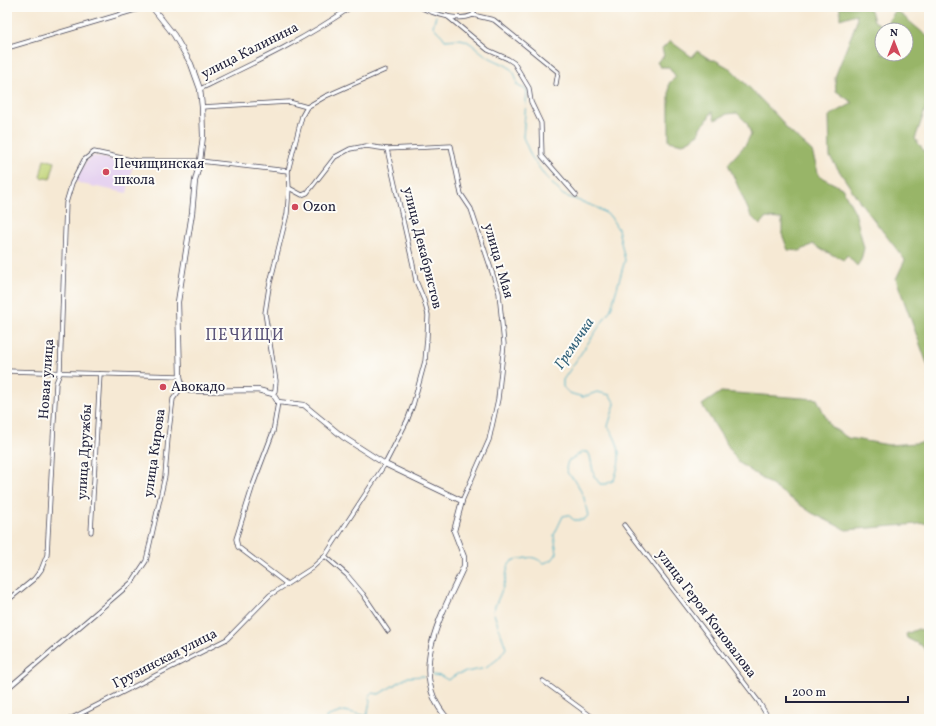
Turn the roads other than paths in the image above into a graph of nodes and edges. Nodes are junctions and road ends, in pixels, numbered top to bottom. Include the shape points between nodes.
1 (152, 7) edge
2 (351, 7) edge
3 (420, 7) edge
4 (476, 7) edge
5 (473, 15) junction
6 (447, 16) junction
7 (7, 48) edge
8 (385, 70) dead end
9 (556, 84) dead end
10 (200, 89) junction
11 (202, 107) junction
12 (307, 107) junction
13 (387, 149) junction
14 (200, 161) junction
15 (288, 171) junction
16 (289, 188) junction
17 (576, 195) dead end
18 (7, 371) edge
19 (60, 373) junction
20 (100, 374) junction
21 (180, 376) junction
22 (182, 387) junction
23 (273, 394) junction
24 (278, 402) junction
25 (385, 464) junction
26 (462, 501) junction
27 (624, 525) dead end
28 (91, 532) dead end
29 (325, 556) junction
30 (287, 584) junction
31 (7, 601) edge
32 (388, 631) dead end
33 (543, 681) dead end
34 (7, 689) edge
35 (70, 719) edge
36 (448, 719) edge
37 (595, 719) edge
38 (769, 719) edge

1 - 7 street
1 - 10 street via 174,35 191,64
2 - 10 street, улица Калинина via 330,22 276,52
3 - 6 street
4 - 5 street
5 - 6 street via 466,18
5 - 9 street via 494,20 558,72
6 - 17 street via 488,50 514,63 529,88 531,102 541,123 542,156
8 - 12 street
10 - 11 street
11 - 12 street via 289,102
11 - 14 street via 203,136
12 - 15 street via 302,116
13 - 16 street via 366,146 350,149 335,157 307,193 302,195
13 - 25 street, улица Декабристов via 416,281 428,315 428,330 425,361 413,405
13 - 26 street, улица 1 Мая via 450,146 461,194 471,209 499,293 504,344 498,400 489,440
14 - 15 street
14 - 19 street, Новая улица via 136,161 94,152 84,160 72,183 66,203
14 - 21 street via 178,302
15 - 16 street
16 - 23 street via 287,214 265,313 276,381
18 - 19 street
19 - 20 street
19 - 31 street, Новая улица via 56,382 47,555 34,579
20 - 21 street
20 - 28 street, улица Дружбы
21 - 22 street
22 - 23 street via 190,391 258,390
22 - 34 street, улица Кирова via 173,399 165,476 146,561 132,582
23 - 24 street
24 - 25 street via 304,405 343,437
24 - 30 street via 273,432 236,539 238,547
25 - 26 street
25 - 29 street, Грузинская улица
26 - 36 street via 454,531 464,557 464,566 430,645 428,663 433,697
27 - 38 street, улица Героя Коновалова via 759,702
29 - 30 street, Грузинская улица
29 - 32 street via 347,574
30 - 35 street, Грузинская улица via 270,594 227,639
33 - 37 street

